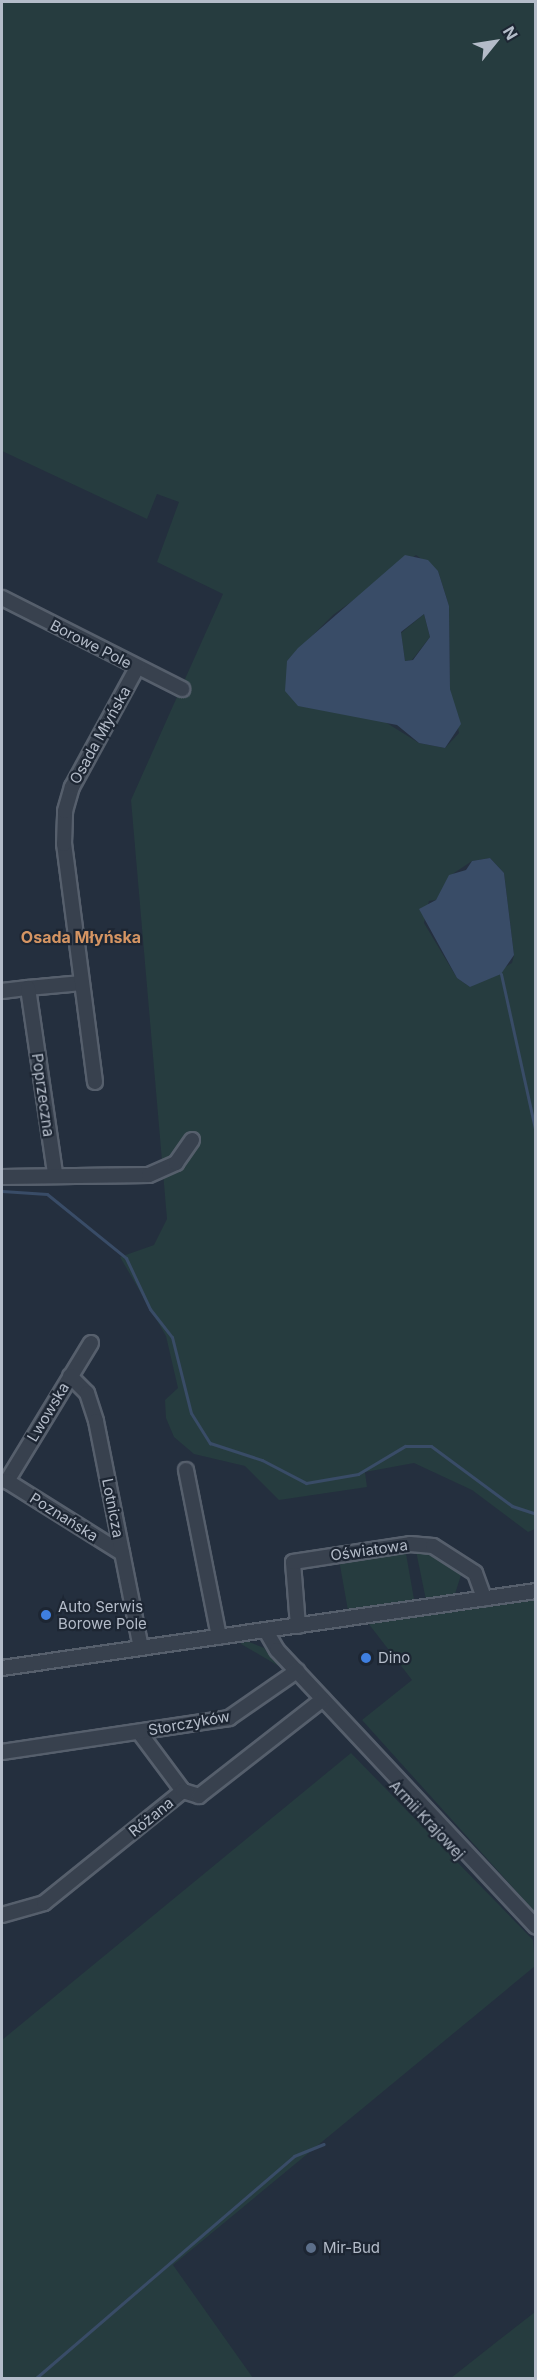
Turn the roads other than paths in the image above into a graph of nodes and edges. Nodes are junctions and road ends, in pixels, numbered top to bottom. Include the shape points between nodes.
1 (2, 598) edge
2 (137, 668) junction
3 (182, 689) dead end
4 (82, 983) junction
5 (28, 988) junction
6 (2, 991) edge
7 (96, 1082) dead end
8 (192, 1140) dead end
9 (55, 1174) junction
10 (2, 1177) edge
11 (91, 1343) dead end
12 (70, 1376) junction
13 (186, 1470) dead end
14 (7, 1481) joint
15 (122, 1553) junction
16 (536, 1591) edge
17 (484, 1598) junction
18 (298, 1626) junction
19 (266, 1631) junction
20 (219, 1636) junction
21 (141, 1648) junction
22 (2, 1668) edge
23 (297, 1671) junction
24 (323, 1699) junction
25 (139, 1732) junction
26 (2, 1752) edge
27 (183, 1791) junction
28 (2, 1915) edge
29 (536, 1927) edge
30 (536, 1938) edge

1 - 2 street, Borowe Pole
2 - 3 street, Borowe Pole
2 - 4 street, Osada Młyńska via 72,787 65,811
4 - 5 street
4 - 7 street, Osada Młyńska
5 - 6 street
5 - 9 street, Poprzeczna
8 - 9 street via 176,1162 149,1175
9 - 10 street
11 - 12 street, Lwowska
12 - 14 street, Lwowska
12 - 15 street, Lotnicza via 87,1393 96,1421
13 - 20 street
14 - 15 street, Poznańska
15 - 21 street, Lotnicza
16 - 17 street
17 - 18 street
17 - 18 street, Oświatowa via 475,1573 427,1545 309,1558 291,1564
18 - 19 street
19 - 20 street
19 - 23 street, Armii Krajowej
20 - 21 street
21 - 22 street
23 - 24 street, Armii Krajowej
23 - 25 street, Storczyków via 229,1718
24 - 27 street, Różana via 199,1796
24 - 29 street, Armii Krajowej
24 - 30 street, Armii Krajowej via 333,1718
25 - 26 street, Storczyków
25 - 27 street, Storczyków
27 - 28 street, Różana via 44,1903

